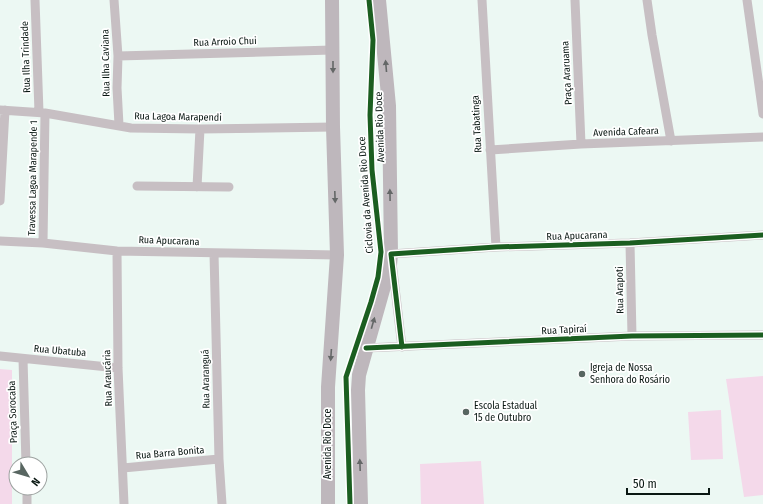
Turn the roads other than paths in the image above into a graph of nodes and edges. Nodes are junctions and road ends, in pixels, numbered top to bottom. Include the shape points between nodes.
1 (35, 0) edge
2 (114, 0) edge
3 (332, 0) edge
4 (379, 0) edge
5 (482, 0) edge
6 (575, 0) edge
7 (647, 0) edge
8 (747, 0) edge
9 (332, 50) junction
10 (118, 56) junction
11 (3, 110) edge
12 (42, 112) junction
13 (763, 114) edge
14 (119, 125) junction
15 (333, 127) junction
16 (200, 129) junction
17 (763, 137) edge
18 (671, 141) junction
19 (581, 144) junction
20 (490, 150) junction
21 (137, 186) dead end
22 (197, 187) junction
23 (229, 187) dead end
24 (0, 201) edge
25 (763, 235) edge
26 (0, 241) edge
27 (43, 243) junction
28 (630, 243) junction
29 (496, 247) junction
30 (117, 251) junction
31 (214, 253) junction
32 (391, 254) junction
33 (337, 255) junction
34 (763, 335) edge
35 (632, 336) junction
36 (402, 347) junction
37 (366, 348) junction
38 (0, 356) edge
39 (22, 359) junction
40 (118, 368) junction
41 (26, 456) edge
42 (219, 459) junction
43 (123, 468) junction
44 (124, 504) edge
45 (222, 504) edge
46 (328, 504) edge
47 (361, 504) edge

1 - 12 street, Rua Ilha Trindade
2 - 10 street, Rua Ilha Caviana
3 - 9 main road, Avenida Rio Doce
32 -> 4 main road, Avenida Rio Doce via 389,106
5 - 20 street, Rua Tabatinga
6 - 19 street, Praça Araruama
7 - 18 street
8 - 13 street
9 - 10 street, Rua Arroio Chui
9 -> 15 main road, Avenida Rio Doce
10 - 14 street, Rua Ilha Caviana
11 - 12 street, Rua Lagoa Marapendi
11 - 24 street
12 - 14 street, Rua Lagoa Marapendi
12 - 27 street, Travessa Lagoa Marapende 1
14 - 16 street, Rua Lagoa Marapendi via 132,128
15 - 16 street, Rua Lagoa Marapendi
15 -> 33 main road, Avenida Rio Doce
16 - 22 street
17 - 18 street, Avenida Cafeara
18 - 19 street, Avenida Cafeara
19 - 20 street, Avenida Cafeara
20 - 29 street, Rua Tabatinga
21 - 22 street
22 - 23 street
25 - 28 street, Rua Apucarana
26 - 27 street, Rua Apucarana
27 - 30 street, Rua Apucarana
28 - 29 street, Rua Apucarana
28 - 35 street, Rua Arapoti
29 - 32 street, Rua Apucarana
30 - 31 street, Rua Apucarana
30 - 40 street, Rua Araucária
31 - 33 street, Rua Apucarana
31 - 42 street, Rua Araranguá
32 - 36 street, Avenida Rio Doce
37 -> 32 main road, Avenida Rio Doce
33 -> 46 main road, Avenida Rio Doce via 328,387
34 - 35 street, Rua Tapiraí
35 - 36 street, Rua Tapiraí
36 - 37 street, Rua Tapiraí
47 -> 37 main road, Avenida Rio Doce via 358,390
38 - 39 street, Rua Ubatuba
39 - 40 street, Rua Ubatuba
39 - 41 street, Praça Sorocaba
40 - 43 street, Rua Araucária
42 - 43 street, Rua Barra Bonita
42 - 45 street, Rua Araranguá
43 - 44 street, Rua Araucária

